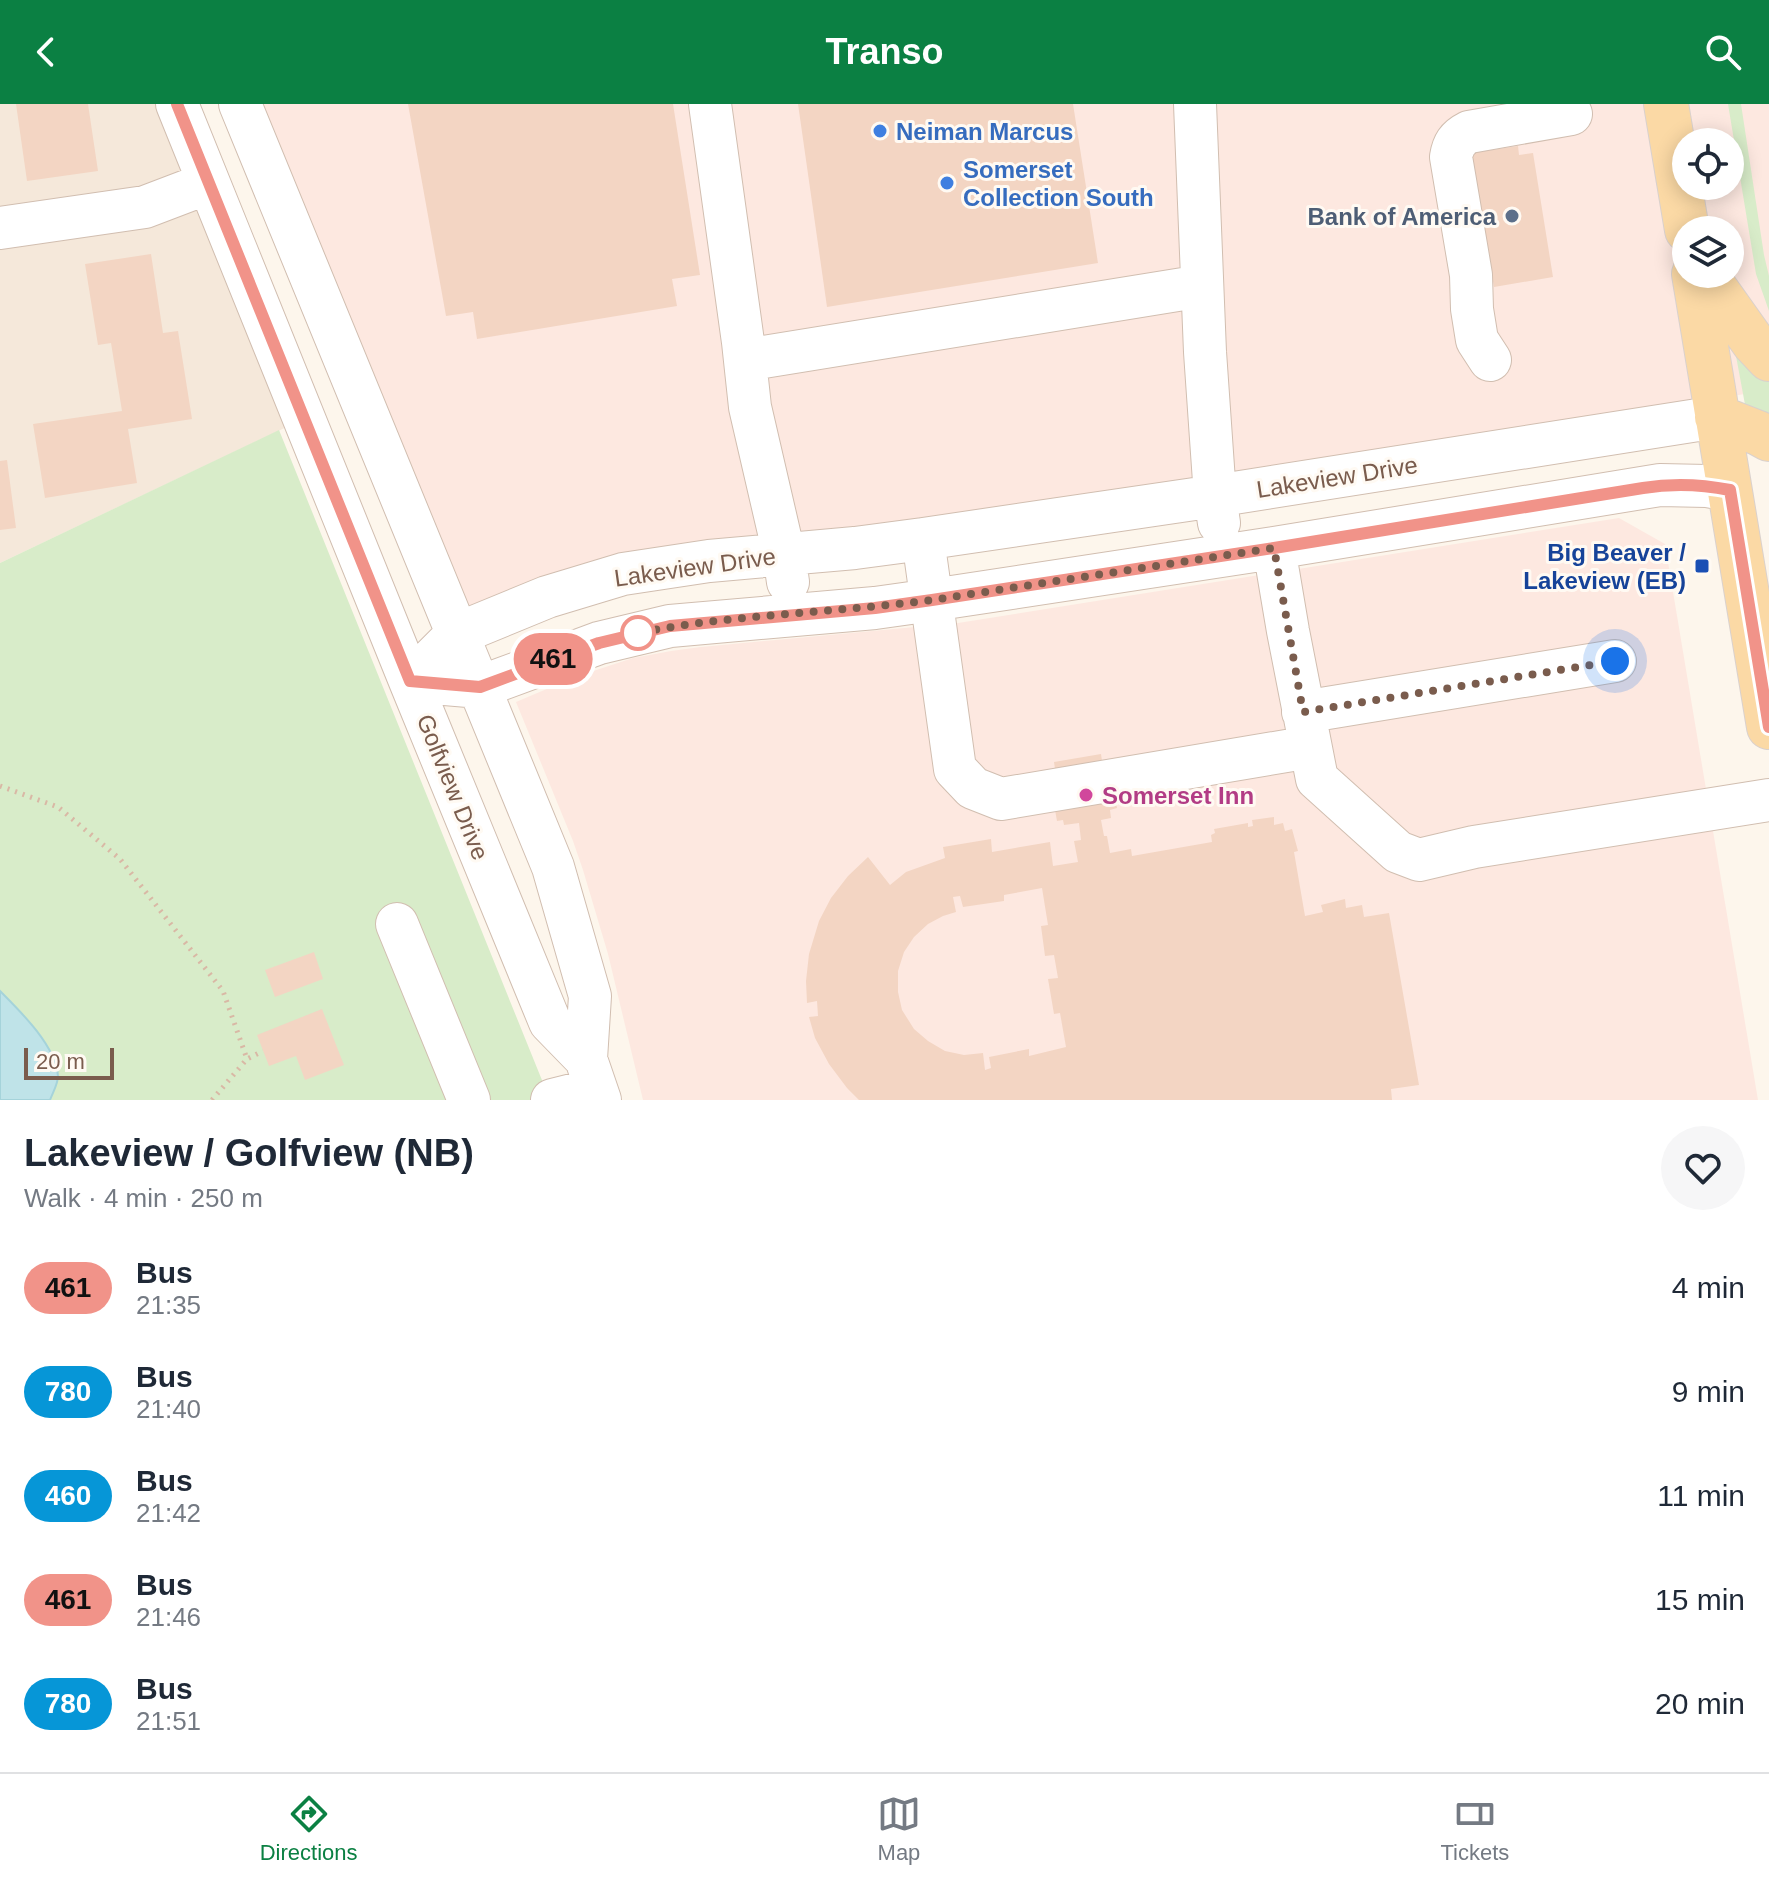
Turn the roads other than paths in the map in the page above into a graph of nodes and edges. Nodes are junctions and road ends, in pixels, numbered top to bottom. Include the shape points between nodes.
1 (177, 104) edge
2 (240, 104) edge
3 (710, 104) edge
4 (1195, 104) edge
5 (1666, 104) edge
6 (1571, 114) dead end
7 (208, 183) junction
8 (1685, 216) edge
9 (0, 228) edge
10 (1202, 286) junction
11 (1696, 288) edge
12 (1715, 288) edge
13 (1769, 359) edge
14 (745, 360) junction
15 (1490, 360) dead end
16 (1717, 417) junction
17 (1769, 439) edge
18 (1730, 490) junction
19 (1215, 496) junction
20 (923, 539) junction
21 (1274, 548) junction
22 (784, 554) junction
23 (1223, 555) junction
24 (932, 600) junction
25 (794, 615) junction
26 (457, 634) junction
27 (1615, 661) dead end
28 (410, 681) junction
29 (480, 687) junction
30 (1769, 727) edge
31 (1306, 729) junction
32 (1769, 800) edge
33 (397, 924) dead end
34 (594, 1082) edge
35 (469, 1100) edge
36 (552, 1100) edge

1 - 7 street, Golfview Drive
2 - 26 street
3 - 14 street
4 - 10 street
5 - 8 main road
6 - 15 street via 1469,132 1452,149 1477,340
7 - 9 street via 145,207
7 - 28 street, Golfview Drive
10 - 14 street
10 - 19 street
11 - 16 main road
12 - 13 main road
14 - 22 street via 750,407
16 - 17 main road
16 - 18 main road
16 - 19 street, Lakeview Drive
18 - 21 street via 1660,485
18 - 30 main road
19 - 20 street, Lakeview Drive
19 - 23 street
20 - 22 street, Lakeview Drive
20 - 24 street
21 - 23 street
21 - 31 street
22 - 25 street
22 - 26 street, Lakeview Drive via 623,574 547,597
23 - 24 street
24 - 25 street
24 - 31 street via 955,769 973,788 1001,799 1230,760
25 - 29 street via 633,634
26 - 28 street, Lakeview Drive
26 - 29 street
27 - 31 street
28 - 29 street
28 - 34 street, Golfview Drive via 550,1022
29 - 34 street via 553,867 590,996
31 - 32 street via 1317,779 1398,852 1419,860
33 - 35 street
34 - 36 street

